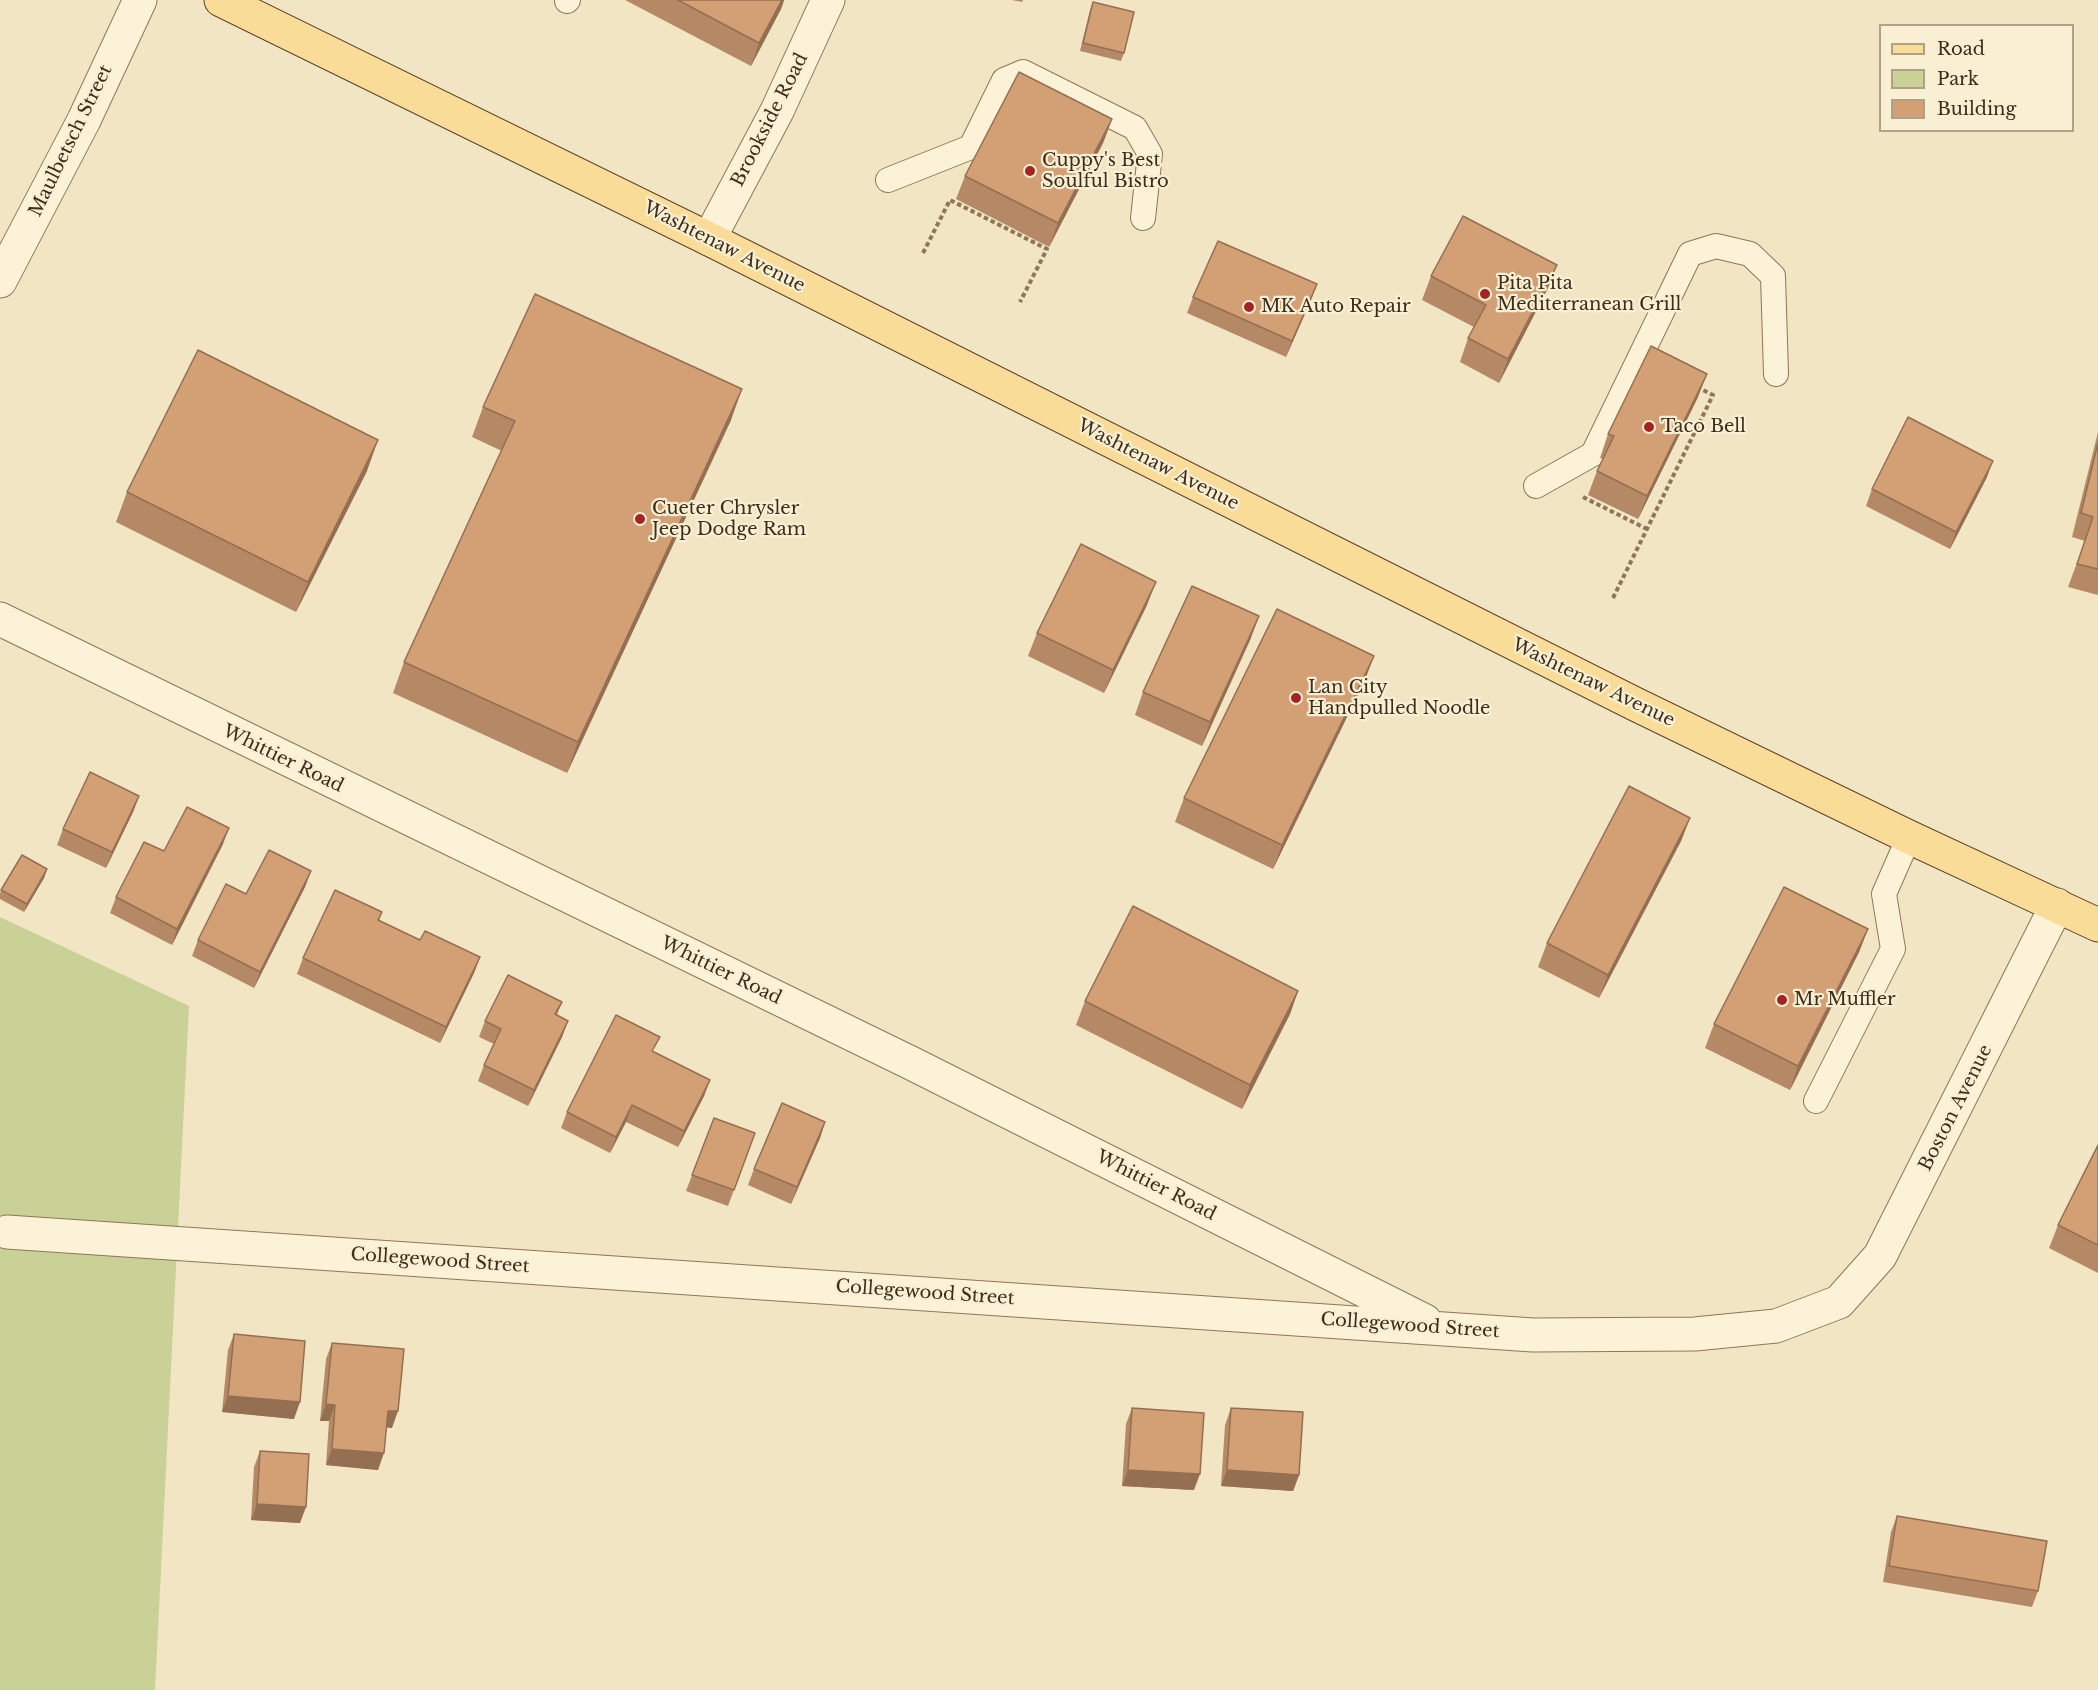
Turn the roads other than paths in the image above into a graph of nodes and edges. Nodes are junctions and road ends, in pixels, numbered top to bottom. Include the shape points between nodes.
1 (140, 0) edge
2 (221, 0) edge
3 (828, 0) edge
4 (888, 180) dead end
5 (1143, 218) dead end
6 (709, 239) junction
7 (0, 281) edge
8 (1776, 374) dead end
9 (1536, 486) dead end
10 (0, 619) edge
11 (1909, 837) junction
12 (2057, 905) junction
13 (2098, 925) edge
14 (1816, 1101) dead end
15 (7, 1232) dead end
16 (1839, 1302) joint
17 (1438, 1328) junction

1 - 7 street, Maulbetsch Street via 84,120
2 - 6 main road, Washtenaw Avenue
3 - 6 street, Brookside Road via 777,111
4 - 5 lane via 971,147 1004,80 1023,72 1135,128 1150,154
6 - 11 main road, Washtenaw Avenue via 1479,627
8 - 9 lane via 1773,276 1750,254 1716,246 1690,254 1593,454
10 - 17 street, Whittier Road via 911,1063
11 - 12 main road, Washtenaw Avenue
11 - 14 lane via 1884,894 1893,949
12 - 13 main road, Washtenaw Avenue
12 - 16 street, Boston Avenue via 1880,1256
15 - 17 street, Collegewood Street
16 - 17 street, Collegewood Street via 1776,1326 1695,1334 1533,1335

